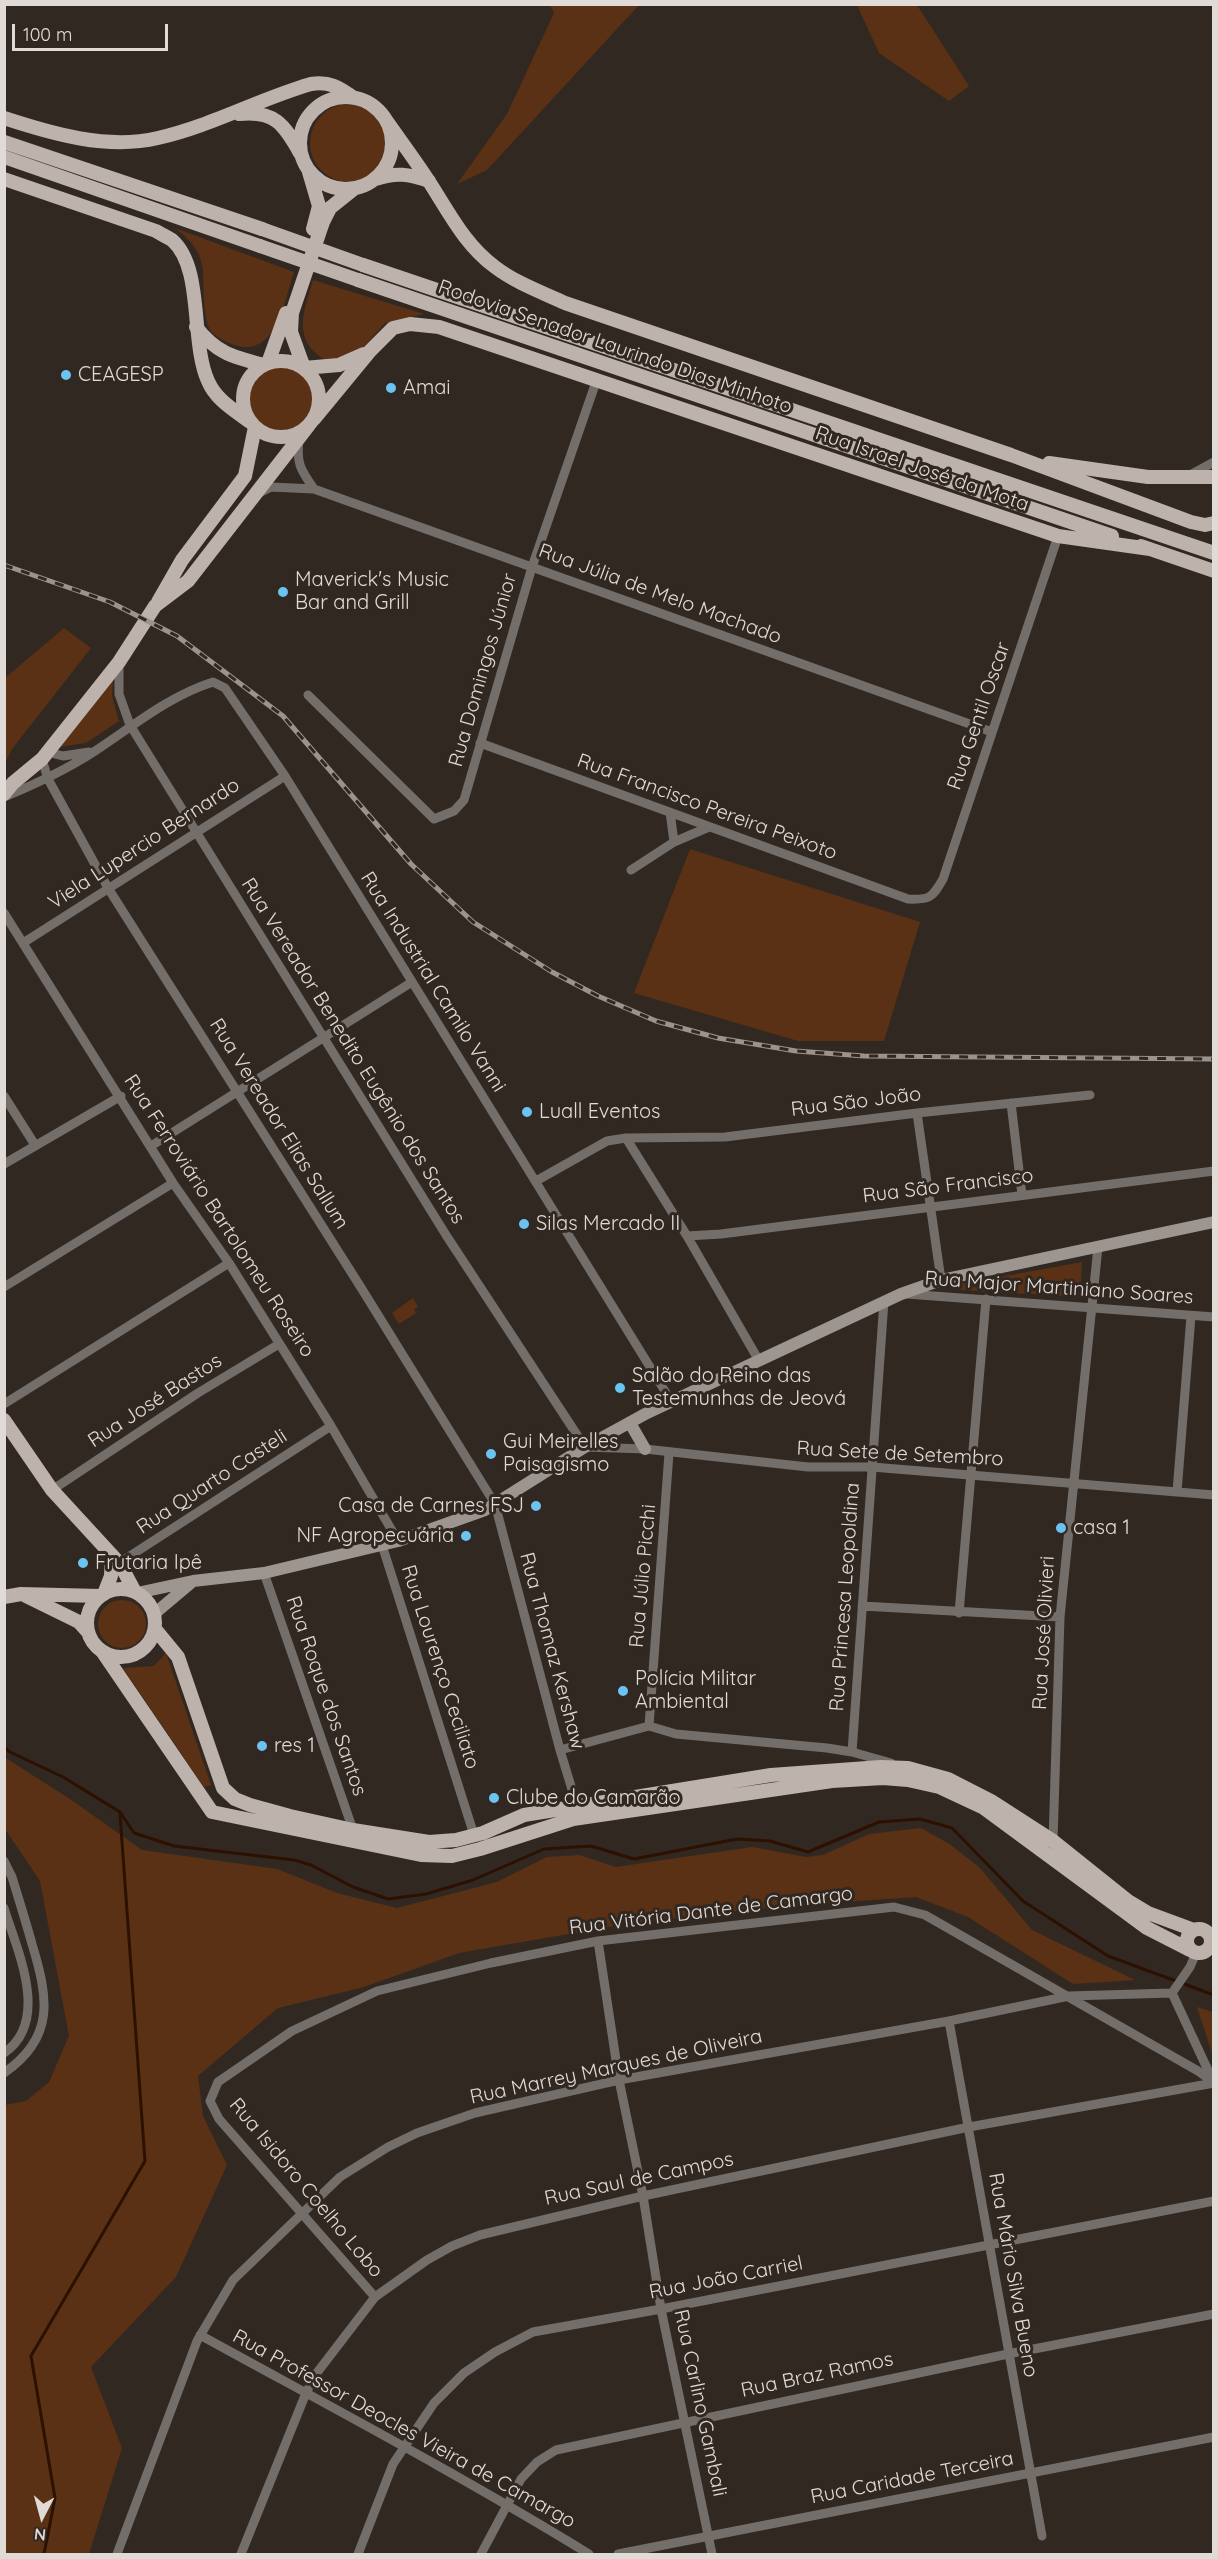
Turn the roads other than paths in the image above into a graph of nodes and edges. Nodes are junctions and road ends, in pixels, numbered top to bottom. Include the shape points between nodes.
1 (354, 98) junction
2 (225, 116) junction
3 (4, 118) edge
4 (386, 120) junction
5 (4, 142) edge
6 (302, 156) junction
7 (4, 157) edge
8 (309, 170) junction
9 (4, 179) edge
10 (375, 180) junction
11 (429, 182) junction
12 (355, 188) junction
13 (195, 325) junction
14 (370, 351) junction
15 (266, 364) junction
16 (304, 369) junction
17 (597, 380) junction
18 (312, 422) junction
19 (253, 425) junction
20 (299, 439) junction
21 (1011, 455) junction
22 (1214, 462) edge
23 (1187, 477) junction
24 (1214, 477) edge
25 (314, 489) junction
26 (256, 494) junction
27 (1214, 523) edge
28 (1058, 536) junction
29 (1150, 549) junction
30 (1214, 554) edge
31 (532, 567) junction
32 (1214, 571) edge
33 (155, 606) junction
34 (119, 662) junction
35 (308, 696) dead end
36 (130, 725) junction
37 (993, 732) junction
38 (480, 743) junction
39 (94, 752) junction
40 (44, 755) junction
41 (285, 777) junction
42 (48, 779) junction
43 (4, 795) edge
44 (670, 813) junction
45 (709, 827) junction
46 (196, 831) junction
47 (674, 842) junction
48 (631, 870) dead end
49 (108, 888) junction
50 (923, 900) joint
51 (4, 913) edge
52 (23, 943) junction
53 (412, 982) junction
54 (324, 1039) junction
55 (238, 1093) junction
56 (1090, 1095) dead end
57 (4, 1096) edge
58 (120, 1096) junction
59 (1011, 1103) junction
60 (917, 1113) junction
61 (626, 1138) junction
62 (35, 1145) junction
63 (151, 1146) junction
64 (4, 1164) edge
65 (1214, 1171) edge
66 (536, 1181) junction
67 (173, 1183) junction
68 (1022, 1195) junction
69 (931, 1206) junction
70 (1214, 1222) edge
71 (687, 1236) junction
72 (1098, 1247) junction
73 (229, 1263) junction
74 (941, 1280) junction
75 (4, 1287) edge
76 (902, 1294) junction
77 (986, 1299) junction
78 (884, 1301) junction
79 (1093, 1309) junction
80 (1191, 1316) junction
81 (1214, 1317) edge
82 (279, 1344) junction
83 (758, 1359) junction
84 (671, 1401) junction
85 (4, 1404) edge
86 (4, 1420) edge
87 (630, 1422) junction
88 (331, 1426) junction
89 (585, 1447) junction
90 (645, 1449) junction
91 (669, 1453) junction
92 (872, 1467) junction
93 (970, 1475) junction
94 (1073, 1483) junction
95 (52, 1490) junction
96 (1177, 1492) junction
97 (1214, 1495) edge
98 (495, 1504) junction
99 (398, 1541) junction
100 (382, 1545) junction
101 (114, 1562) junction
102 (264, 1573) junction
103 (193, 1581) junction
104 (136, 1592) junction
105 (21, 1594) junction
106 (102, 1595) junction
107 (4, 1597) edge
108 (862, 1606) junction
109 (959, 1613) junction
110 (154, 1614) junction
111 (1060, 1617) junction
112 (155, 1629) junction
113 (88, 1632) junction
114 (102, 1651) junction
115 (649, 1726) junction
116 (560, 1750) junction
117 (852, 1752) junction
118 (908, 1768) junction
119 (577, 1806) junction
120 (353, 1830) junction
121 (474, 1835) junction
122 (1053, 1841) junction
123 (4, 1861) edge
124 (4, 1908) edge
125 (1194, 1930) junction
126 (1211, 1934) edge
127 (598, 1941) junction
128 (1201, 1952) edge
129 (1174, 1990) junction
130 (1069, 1996) junction
131 (949, 2020) junction
132 (4, 2053) edge
133 (4, 2073) edge
134 (619, 2080) junction
135 (1214, 2082) edge
136 (210, 2101) joint
137 (969, 2127) junction
138 (643, 2196) junction
139 (1214, 2201) edge
140 (302, 2213) junction
141 (990, 2243) junction
142 (375, 2297) junction
143 (662, 2309) junction
144 (1214, 2314) edge
145 (200, 2335) junction
146 (1008, 2354) junction
147 (306, 2393) junction
148 (686, 2421) junction
149 (1214, 2437) edge
150 (404, 2445) junction
151 (1030, 2473) junction
152 (508, 2504) junction
153 (709, 2536) junction
154 (1042, 2536) dead end
155 (117, 2554) edge
156 (241, 2554) edge
157 (358, 2554) edge
158 (482, 2554) edge
159 (589, 2554) edge
160 (618, 2554) edge
161 (712, 2554) edge

1 - 2 main road via 338,85 322,82 286,91
1 - 4 main road via 371,104
1 - 6 main road via 329,100 315,109 302,131
2 - 3 main road via 158,138 121,142 57,134
2 - 6 main road via 253,112 269,116 288,132
4 - 10 main road via 392,132 392,150
4 - 11 main road
5 - 30 main road, Rodovia Senador Laurindo Dias Minhoto, bridge
6 - 8 main road
7 - 29 main road, Rodovia Senador Laurindo Dias Minhoto, bridge
8 - 12 main road via 329,186
8 - 15 main road via 319,206 281,329
9 - 13 main road via 156,231 171,240 189,271
10 - 11 main road via 391,174 408,174
10 - 12 main road
11 - 21 main road via 473,248 524,285
12 - 16 main road via 330,208 292,313 291,332
13 - 15 main road via 208,342 224,353
13 - 19 main road via 208,382 220,400
14 - 16 main road, Rua Israel José da Mota via 339,366
14 - 17 main road, Rua Israel José da Mota via 393,328 410,324 439,327
14 - 18 main road, Rua Israel José da Mota
15 - 16 main road via 286,361
15 - 19 main road via 252,374 243,393 244,408
16 - 18 main road via 318,390 319,405
17 - 28 main road, Rua Israel José da Mota
17 - 31 street, Rua Domingos Júnior
18 - 19 main road via 297,434 283,437 268,435
18 - 20 main road, Rua Israel José da Mota
19 - 33 main road via 245,477 182,560
20 - 25 street via 297,458
20 - 26 main road, Rua Israel José da Mota
21 - 23 main road via 1148,477
21 - 27 main road via 1191,522
22 - 23 street
23 - 24 main road
25 - 26 street, Rua Júlia de Melo Machado via 271,487
25 - 31 street, Rua Júlia de Melo Machado
26 - 33 main road, Rua Israel José da Mota via 188,581
28 - 29 main road, Rua Israel José da Mota
28 - 37 street, Rua Gentil Oscar
29 - 32 main road, Rodovia Senador Laurindo Dias Minhoto
31 - 37 street, Rua Júlia de Melo Machado
31 - 38 street, Rua Domingos Júnior
33 - 34 main road
34 - 36 street, Rua Vereador Benedito Eugênio dos Santos via 119,694
34 - 40 main road
35 - 38 street, Rua Domingos Júnior via 434,819 454,811 464,800
36 - 39 street
36 - 41 street, Rua Industrial Camilo Vanni via 194,688 213,682 225,688
36 - 46 street, Rua Vereador Benedito Eugênio dos Santos
37 - 50 street, Rua Gentil Oscar via 943,879 933,895
38 - 44 street, Rua Francisco Pereira Peixoto
39 - 40 street
39 - 42 street
40 - 42 street, Rua Vereador Elias Sallum
40 - 43 main road
41 - 46 street, Viela Lupercio Bernardo
41 - 53 street, Rua Industrial Camilo Vanni
42 - 43 street
42 - 49 street, Rua Vereador Elias Sallum
44 - 45 street, Rua Francisco Pereira Peixoto
44 - 47 street
45 - 47 street
45 - 50 street, Rua Francisco Pereira Peixoto via 908,899
46 - 49 street, Viela Lupercio Bernardo
46 - 54 street, Rua Vereador Benedito Eugênio dos Santos
47 - 48 street
49 - 52 street, Viela Lupercio Bernardo
49 - 55 street, Rua Vereador Elias Sallum
51 - 52 street, Rua Ferroviário Bartolomeu Roseiro
52 - 58 street, Rua Ferroviário Bartolomeu Roseiro
53 - 54 street
53 - 66 street, Rua Industrial Camilo Vanni
54 - 55 street
54 - 89 street, Rua Vereador Benedito Eugênio dos Santos
55 - 63 street
55 - 98 street, Rua Vereador Elias Sallum
56 - 59 street, Rua São João
57 - 62 street
58 - 62 street
58 - 63 street, Rua Ferroviário Bartolomeu Roseiro
59 - 60 street, Rua São João
59 - 68 street
60 - 61 street, Rua São João via 725,1137
60 - 69 street
61 - 66 street, Rua São João via 607,1141
61 - 71 street
62 - 64 street
63 - 67 street, Rua Ferroviário Bartolomeu Roseiro
65 - 68 street, Rua São Francisco
66 - 84 street, Rua Industrial Camilo Vanni
67 - 73 street, Rua Ferroviário Bartolomeu Roseiro
67 - 75 street
68 - 69 street, Rua São Francisco
69 - 71 street, Rua São Francisco
69 - 74 street
70 - 72 main road
71 - 83 street
72 - 74 main road
72 - 79 street, Rua José Olivieri
73 - 82 street, Rua Ferroviário Bartolomeu Roseiro
73 - 85 street
74 - 76 main road
76 - 77 street, Rua Major Martiniano Soares
76 - 78 main road
77 - 79 street, Rua Major Martiniano Soares
77 - 93 street
78 - 83 main road
78 - 92 street, Rua Princesa Leopoldina
79 - 80 street, Rua Major Martiniano Soares
79 - 94 street, Rua José Olivieri
80 - 81 street, Rua Major Martiniano Soares
80 - 96 street
82 - 88 street, Rua Ferroviário Bartolomeu Roseiro
82 - 95 street, Rua José Bastos
83 - 84 main road
84 - 87 main road
86 - 95 main road
87 - 89 main road
87 - 90 main road
88 - 99 street, Rua Ferroviário Bartolomeu Roseiro
88 - 101 street, Rua Quarto Casteli
89 - 90 street, Rua Sete de Setembro
89 - 98 main road
90 - 91 street, Rua Sete de Setembro
91 - 92 street, Rua Sete de Setembro via 808,1467
91 - 115 street, Rua Júlio Picchi
92 - 93 street, Rua Sete de Setembro
92 - 108 street, Rua Princesa Leopoldina
93 - 94 street, Rua Sete de Setembro
93 - 109 street
94 - 96 street, Rua Sete de Setembro
94 - 111 street, Rua José Olivieri
95 - 101 main road
96 - 97 street, Rua Sete de Setembro
98 - 99 main road
98 - 116 street, Rua Thomaz Kershaw
99 - 100 main road
100 - 102 main road
100 - 121 street, Rua Lourenço Ceciliato
101 - 104 main road
101 - 106 main road
102 - 103 main road
102 - 120 street, Rua Roque dos Santos
103 - 104 main road
103 - 110 main road
104 - 106 main road via 114,1590
104 - 110 main road via 145,1598
105 - 106 main road
105 - 107 main road
105 - 113 main road via 79,1622
106 - 113 main road via 88,1613
108 - 109 street
108 - 117 street, Rua Princesa Leopoldina
109 - 111 street
110 - 112 main road
111 - 122 street, Rua José Olivieri
112 - 114 main road via 144,1649 133,1655 122,1658
112 - 120 main road via 178,1657 223,1788 249,1805
113 - 114 main road
114 - 128 main road via 212,1812 421,1855 452,1856 573,1820 832,1781 908,1780 939,1787 984,1808 1147,1928
115 - 116 street
115 - 117 street via 676,1734
116 - 119 street, Rua Thomaz Kershaw
117 - 118 street
118 - 119 main road via 771,1775
118 - 122 main road via 948,1779 992,1801
119 - 121 main road via 524,1815
120 - 121 main road via 429,1842
122 - 125 main road via 1138,1907
123 - 133 street via 44,1983 45,2012 37,2039 20,2062
124 - 132 street via 28,1986 29,2010 22,2032
125 - 126 main road via 1203,1929
125 - 128 main road via 1186,1938
126 - 128 main road via 1210,1945
127 - 130 street, Rua Vitória Dante de Camargo via 894,1907 925,1915
127 - 134 street, Rua Carlino Gambali
127 - 136 street, Rua Vitória Dante de Camargo via 363,1996 292,2031 218,2082
128 - 129 street
129 - 130 street, Rua Marrey Marques de Oliveira
129 - 135 street
130 - 131 street, Rua Marrey Marques de Oliveira
130 - 135 street, Rua Vitória Dante de Camargo
131 - 134 street, Rua Marrey Marques de Oliveira
131 - 137 street, Rua Mário Silva Bueno
134 - 138 street, Rua Carlino Gambali
134 - 140 street, Rua Marrey Marques de Oliveira via 475,2113 417,2133 340,2176
135 - 137 street, Rua Saul de Campos
136 - 140 street, Rua Isidoro Coelho Lobo via 219,2119
137 - 138 street, Rua Saul de Campos
137 - 141 street, Rua Mário Silva Bueno
138 - 142 street, Rua Saul de Campos via 480,2235 427,2260
138 - 143 street, Rua Carlino Gambali
139 - 141 street, Rua João Carriel
140 - 142 street, Rua Isidoro Coelho Lobo
140 - 145 street, Rua Marrey Marques de Oliveira via 233,2280
141 - 143 street, Rua João Carriel
141 - 146 street, Rua Mário Silva Bueno
142 - 147 street, Rua Saul de Campos
143 - 148 street, Rua Carlino Gambali
143 - 150 street, Rua João Carriel via 533,2332 495,2352 464,2373 434,2403
144 - 146 street, Rua Braz Ramos
145 - 147 street, Rua Professor Deocles Vieira de Camargo
145 - 155 street, Rua Marrey Marques de Oliveira
146 - 148 street, Rua Braz Ramos
146 - 151 street, Rua Mário Silva Bueno
147 - 150 street, Rua Professor Deocles Vieira de Camargo
147 - 156 street, Rua Saul de Campos
148 - 152 street, Rua Braz Ramos via 556,2450 521,2479
148 - 153 street, Rua Carlino Gambali
149 - 151 street, Rua Caridade Terceira
150 - 152 street, Rua Professor Deocles Vieira de Camargo
150 - 157 street, Rua João Carriel
151 - 153 street, Rua Caridade Terceira
151 - 154 street, Rua Mário Silva Bueno
152 - 158 street, Rua Braz Ramos
152 - 159 street, Rua Professor Deocles Vieira de Camargo
153 - 160 street, Rua Caridade Terceira
153 - 161 street, Rua Carlino Gambali

